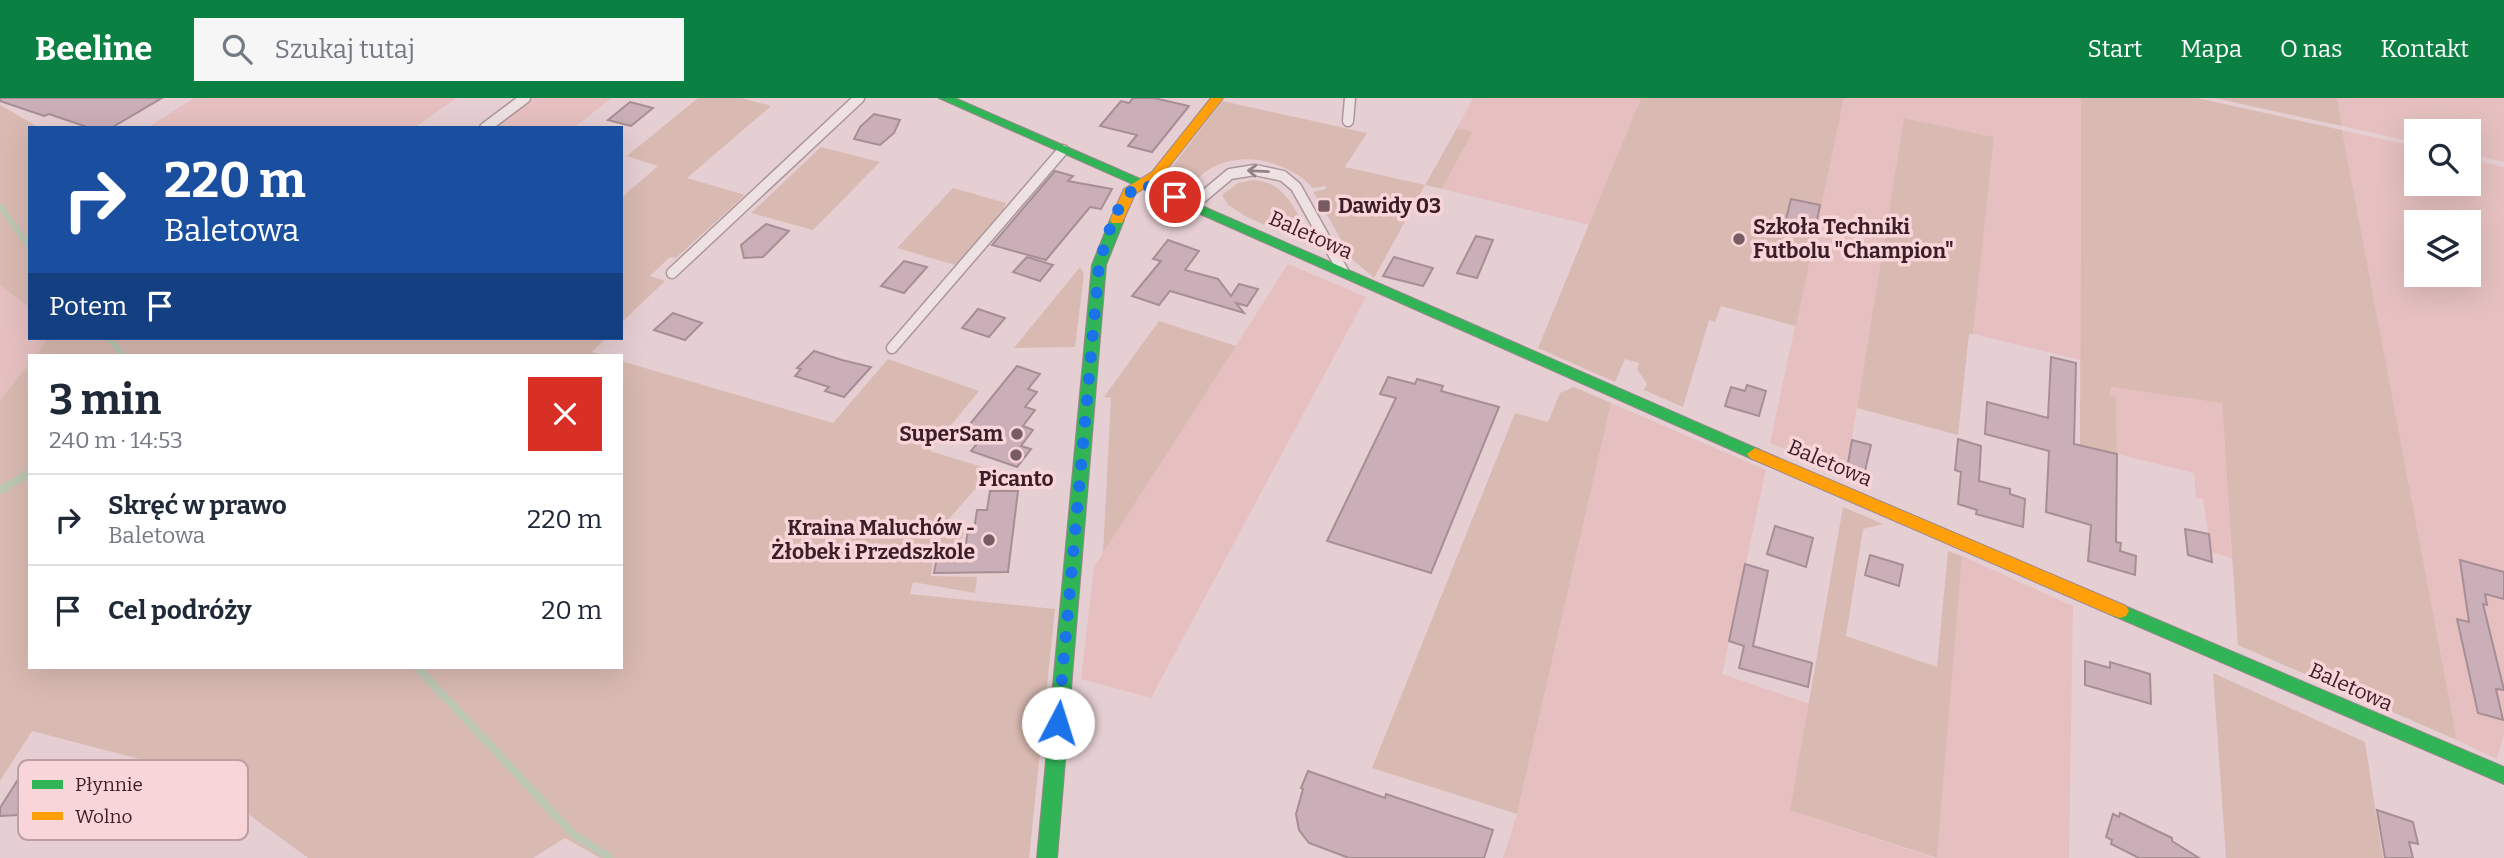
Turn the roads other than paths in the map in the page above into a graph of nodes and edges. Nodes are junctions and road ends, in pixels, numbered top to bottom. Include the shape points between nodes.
1 (525, 98) edge
2 (859, 98) edge
3 (945, 98) edge
4 (1217, 98) edge
5 (1350, 98) edge
6 (1348, 121) dead end
7 (488, 126) edge
8 (1063, 150) junction
9 (1142, 184) junction
10 (1193, 205) junction
11 (672, 272) dead end
12 (1344, 273) junction
13 (892, 348) dead end
14 (2504, 776) edge
15 (1047, 858) edge

1 - 7 lane
2 - 11 lane
3 - 8 street, Baletowa
4 - 9 street via 1156,175
5 - 6 lane
8 - 9 street, Baletowa
8 - 13 lane
9 - 10 street, Baletowa
9 - 15 street via 1129,192 1099,265
10 - 12 street, Baletowa
12 -> 10 lane via 1296,187 1283,176 1255,170 1230,174
12 - 14 street, Baletowa

